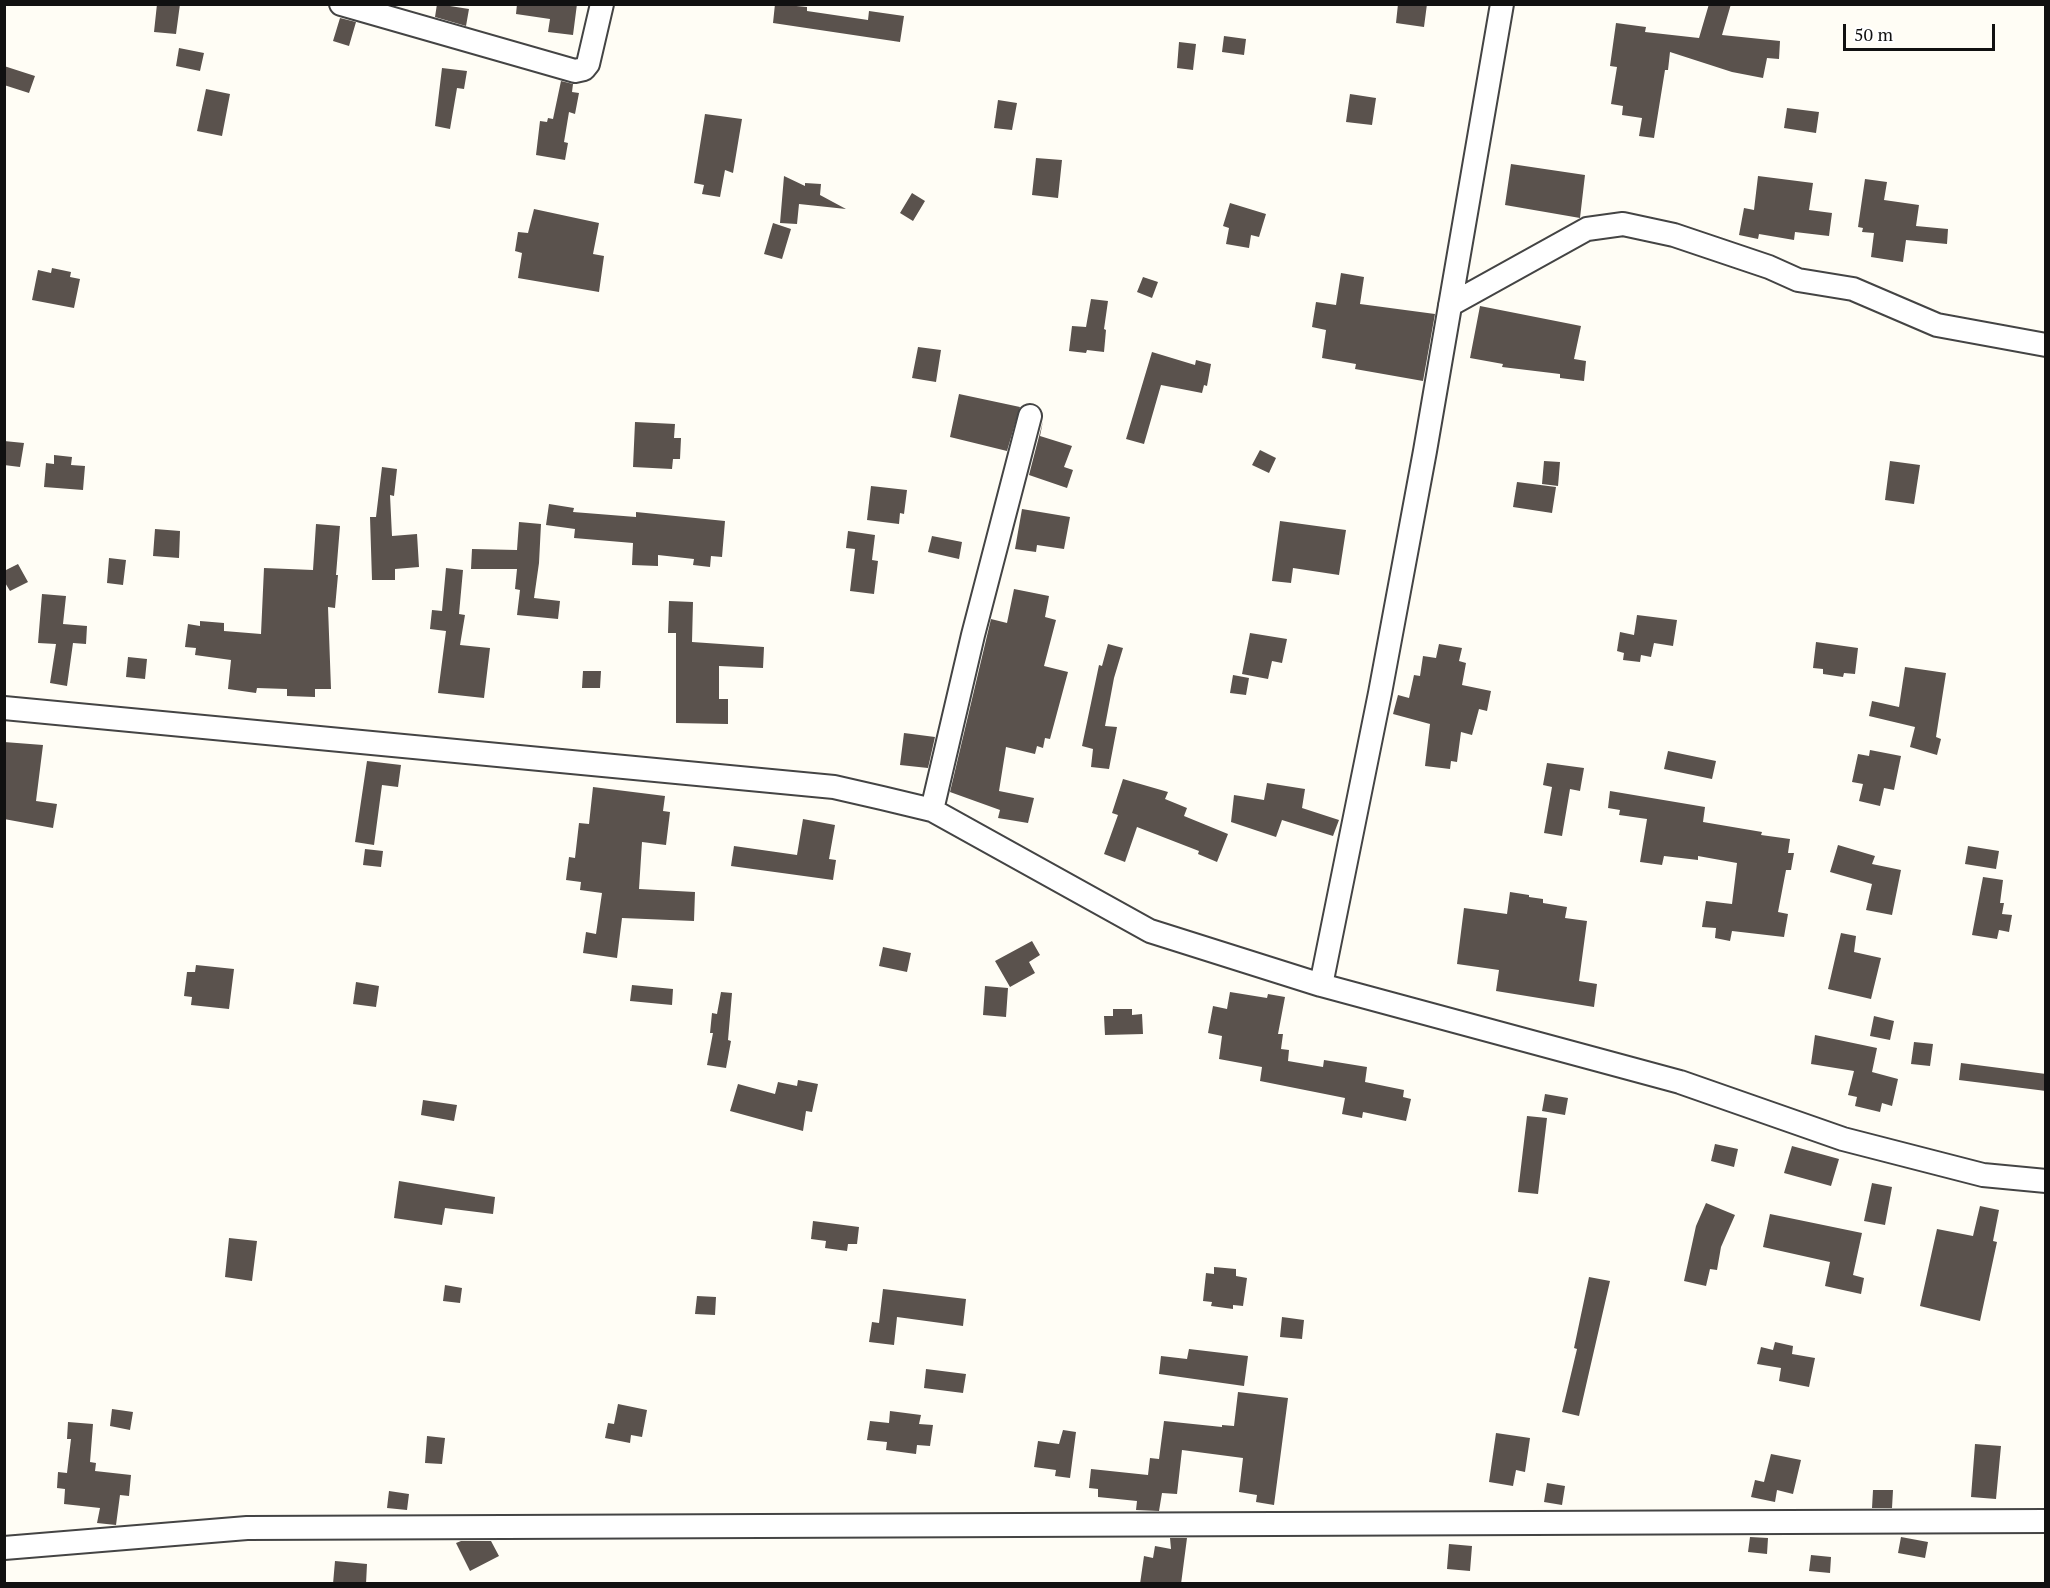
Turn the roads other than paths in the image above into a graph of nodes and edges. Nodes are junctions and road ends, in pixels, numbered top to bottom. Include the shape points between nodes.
1 (340, 4) edge
2 (602, 4) edge
3 (1502, 4) edge
4 (1450, 305) junction
5 (2046, 345) edge
6 (1030, 416) dead end
7 (4, 708) edge
8 (932, 810) junction
9 (1321, 985) junction
10 (2046, 1181) edge
11 (2046, 1521) edge
12 (4, 1548) edge

1 - 2 street via 575,71 584,69 588,63
3 - 4 street
4 - 5 street via 1587,229 1623,224 1674,236 1798,280 1853,289 1937,325
4 - 9 street via 1380,693
6 - 8 street
7 - 8 street via 834,788
8 - 9 street via 1150,931
9 - 10 street via 1680,1082 1843,1139 1983,1175
11 - 12 street via 247,1528

